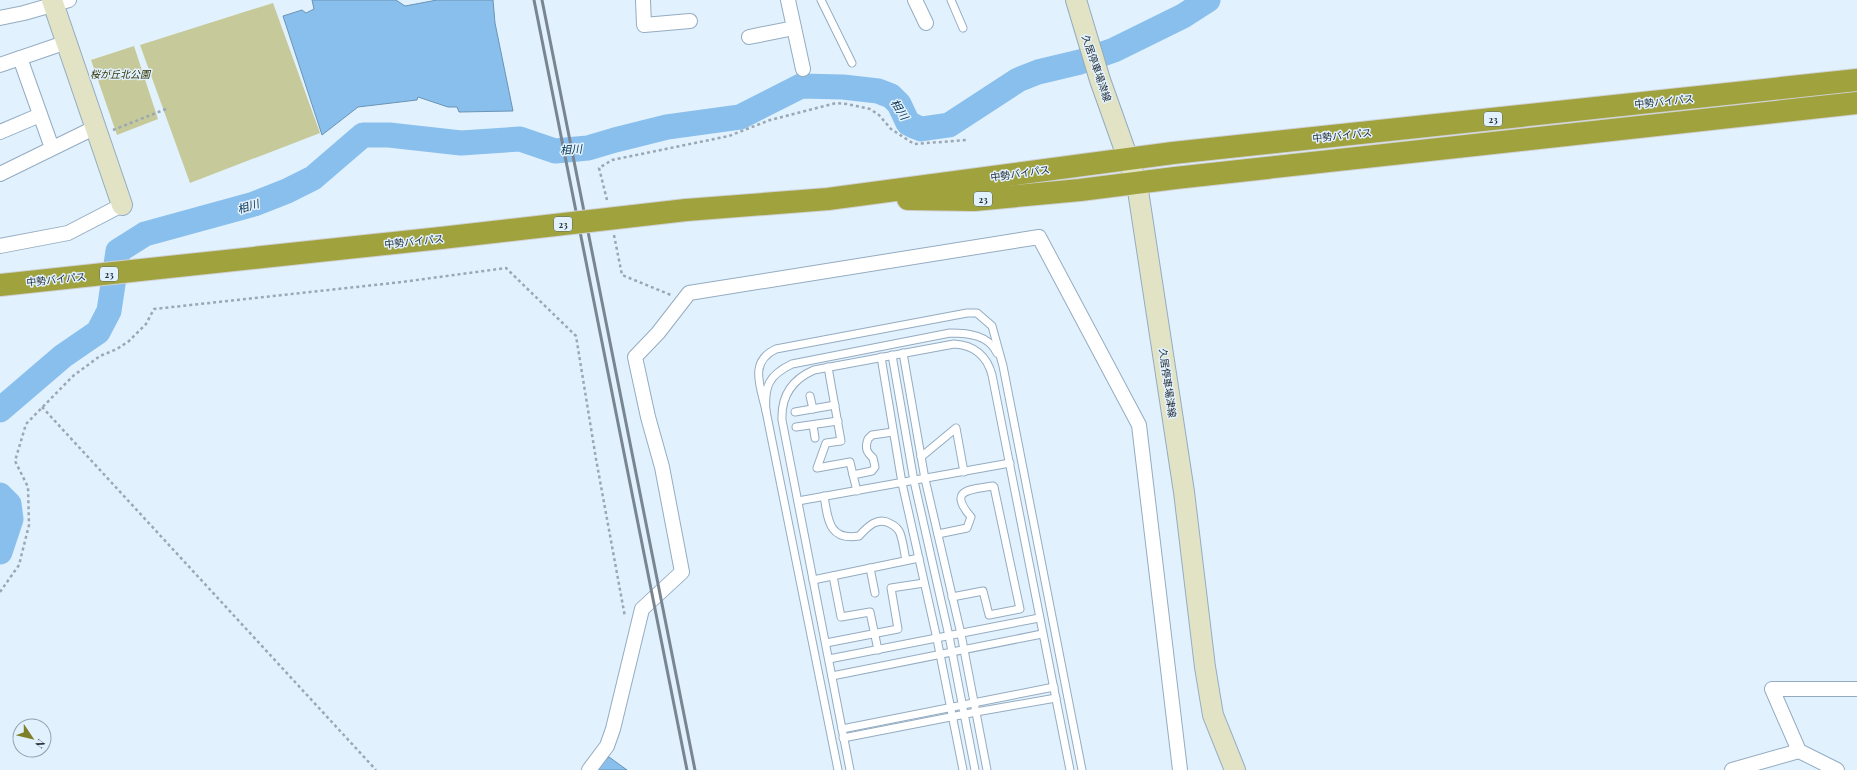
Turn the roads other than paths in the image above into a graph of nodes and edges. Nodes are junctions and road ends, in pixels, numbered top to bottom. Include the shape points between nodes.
1 (643, 0) edge
2 (788, 0) edge
3 (821, 0) edge
4 (915, 0) edge
5 (951, 0) edge
6 (1076, 0) edge
7 (58, 2) edge
8 (1, 15) edge
9 (690, 21) dead end
10 (926, 23) dead end
11 (794, 28) junction
12 (963, 28) dead end
13 (749, 37) dead end
14 (68, 42) junction
15 (20, 58) junction
16 (852, 63) dead end
17 (0, 65) edge
18 (803, 69) dead end
19 (1857, 80) edge
20 (1857, 103) edge
21 (40, 115) junction
22 (104, 129) junction
23 (0, 132) edge
24 (52, 148) junction
25 (1129, 158) junction
26 (0, 174) edge
27 (1137, 184) junction
28 (828, 199) junction
29 (122, 205) joint
30 (0, 246) edge
31 (10, 284) edge
32 (903, 353) junction
33 (892, 355) junction
34 (881, 357) junction
35 (1003, 366) junction
36 (828, 367) junction
37 (810, 396) dead end
38 (835, 405) junction
39 (813, 409) junction
40 (766, 411) junction
41 (795, 412) dead end
42 (838, 420) junction
43 (813, 425) junction
44 (796, 427) dead end
45 (893, 432) junction
46 (815, 438) dead end
47 (922, 457) junction
48 (1010, 463) junction
49 (964, 472) junction
50 (853, 475) junction
51 (925, 479) junction
52 (914, 481) junction
53 (902, 483) junction
54 (857, 491) junction
55 (824, 496) junction
56 (798, 501) junction
57 (938, 534) junction
58 (919, 558) junction
59 (906, 560) junction
60 (870, 568) junction
61 (832, 576) junction
62 (813, 580) junction
63 (924, 583) junction
64 (875, 593) dead end
65 (952, 597) junction
66 (1039, 618) junction
67 (875, 633) junction
68 (961, 634) junction
69 (1042, 634) junction
70 (949, 636) junction
71 (937, 639) junction
72 (826, 643) junction
73 (878, 650) junction
74 (964, 650) junction
75 (952, 652) junction
76 (940, 655) junction
77 (829, 659) junction
78 (832, 676) junction
79 (1054, 687) junction
80 (1857, 689) edge
81 (1056, 698) junction
82 (975, 702) junction
83 (962, 705) junction
84 (950, 708) junction
85 (976, 712) junction
86 (964, 715) junction
87 (952, 717) junction
88 (842, 729) junction
89 (843, 738) junction
90 (1799, 751) junction
91 (590, 770) edge
92 (838, 770) edge
93 (850, 770) edge
94 (963, 770) edge
95 (975, 770) edge
96 (987, 770) edge
97 (1070, 770) edge
98 (1082, 770) edge
99 (1180, 770) edge
100 (1235, 770) edge
101 (1732, 770) edge
102 (1837, 770) edge

1 - 9 street via 644,25
2 - 11 street
3 - 16 lane
4 - 10 street
5 - 12 lane
6 - 25 main road, 久居停車場津線 via 1100,80
7 - 8 street
7 - 14 main road
11 - 13 street
11 - 18 street
14 - 15 street
14 - 22 main road
15 - 17 street
15 - 21 street
19 - 25 highway, 中勢バイパス / 23
20 - 27 highway, 中勢バイパス / 23
21 - 23 street
21 - 24 street
22 - 24 street
22 - 29 main road
24 - 26 street
25 - 27 main road, 久居停車場津線
25 - 28 highway, 中勢バイパス / 23
27 - 28 highway, 中勢バイパス / 23 via 974,200
27 - 100 main road, 久居停車場津線 via 1184,492 1210,701
28 - 31 highway, 中勢バイパス / 23, bridge via 686,210
29 - 30 street via 68,233
32 - 33 lane
32 - 47 lane
32 - 48 lane via 965,344 983,356 990,365
33 - 34 lane
33 - 52 lane
34 - 36 lane
34 - 45 lane
35 - 40 lane via 994,347 982,338 967,333 943,334 792,364 781,369 769,382 765,397
35 - 40 lane via 992,326 977,313 790,346 767,353 759,364 758,372
35 - 98 lane
36 - 38 lane
36 - 56 lane via 814,370 796,380 789,389 781,409
37 - 39 lane
38 - 39 lane
38 - 42 lane
39 - 41 lane
40 - 92 lane
42 - 43 lane
42 - 50 lane via 841,441 826,443 818,468 850,462
43 - 44 lane
43 - 46 lane
45 - 50 lane via 872,435 868,439 866,449 873,458 875,467 872,471
45 - 53 lane
47 - 49 lane via 956,428
47 - 51 lane
48 - 49 lane
48 - 66 lane
49 - 51 lane
50 - 54 lane
51 - 52 lane
51 - 57 lane
52 - 53 lane
52 - 70 lane
53 - 54 lane
53 - 58 lane
54 - 55 lane
55 - 56 lane
55 - 59 lane via 831,528 837,533 860,536 875,522 889,522 900,532
56 - 62 lane
57 - 65 lane
57 - 65 lane via 967,528 970,517 962,508 961,502 961,496 966,490 994,487 1020,608 989,615 984,591
58 - 59 lane
58 - 63 lane
59 - 60 lane
60 - 61 lane
60 - 64 lane
61 - 62 lane
61 - 67 lane via 841,616 870,612
62 - 72 lane
63 - 67 lane via 891,588 898,629
63 - 71 lane
65 - 68 lane
66 - 68 lane
66 - 69 lane
67 - 72 lane
67 - 73 lane
68 - 70 lane
68 - 74 lane
69 - 74 lane
69 - 79 lane
70 - 71 lane
70 - 75 lane
71 - 73 lane
71 - 76 lane
72 - 77 lane
73 - 77 lane
74 - 75 lane
74 - 82 lane
75 - 76 lane
75 - 83 lane
76 - 78 lane
76 - 84 lane
77 - 78 lane
78 - 88 lane
79 - 81 lane
79 - 82 lane
80 - 90 street via 1772,690
81 - 85 lane
81 - 97 lane
82 - 83 lane
82 - 85 lane
83 - 84 lane
83 - 86 lane
84 - 87 lane
84 - 88 lane
85 - 86 lane
85 - 96 lane
86 - 87 lane
86 - 95 lane
87 - 89 lane
87 - 94 lane
88 - 89 lane
89 - 93 lane
90 - 101 street
90 - 102 street
91 - 99 street via 607,746 614,729 642,609 682,572 662,467 635,357 658,333 689,293 1039,238 1139,425

